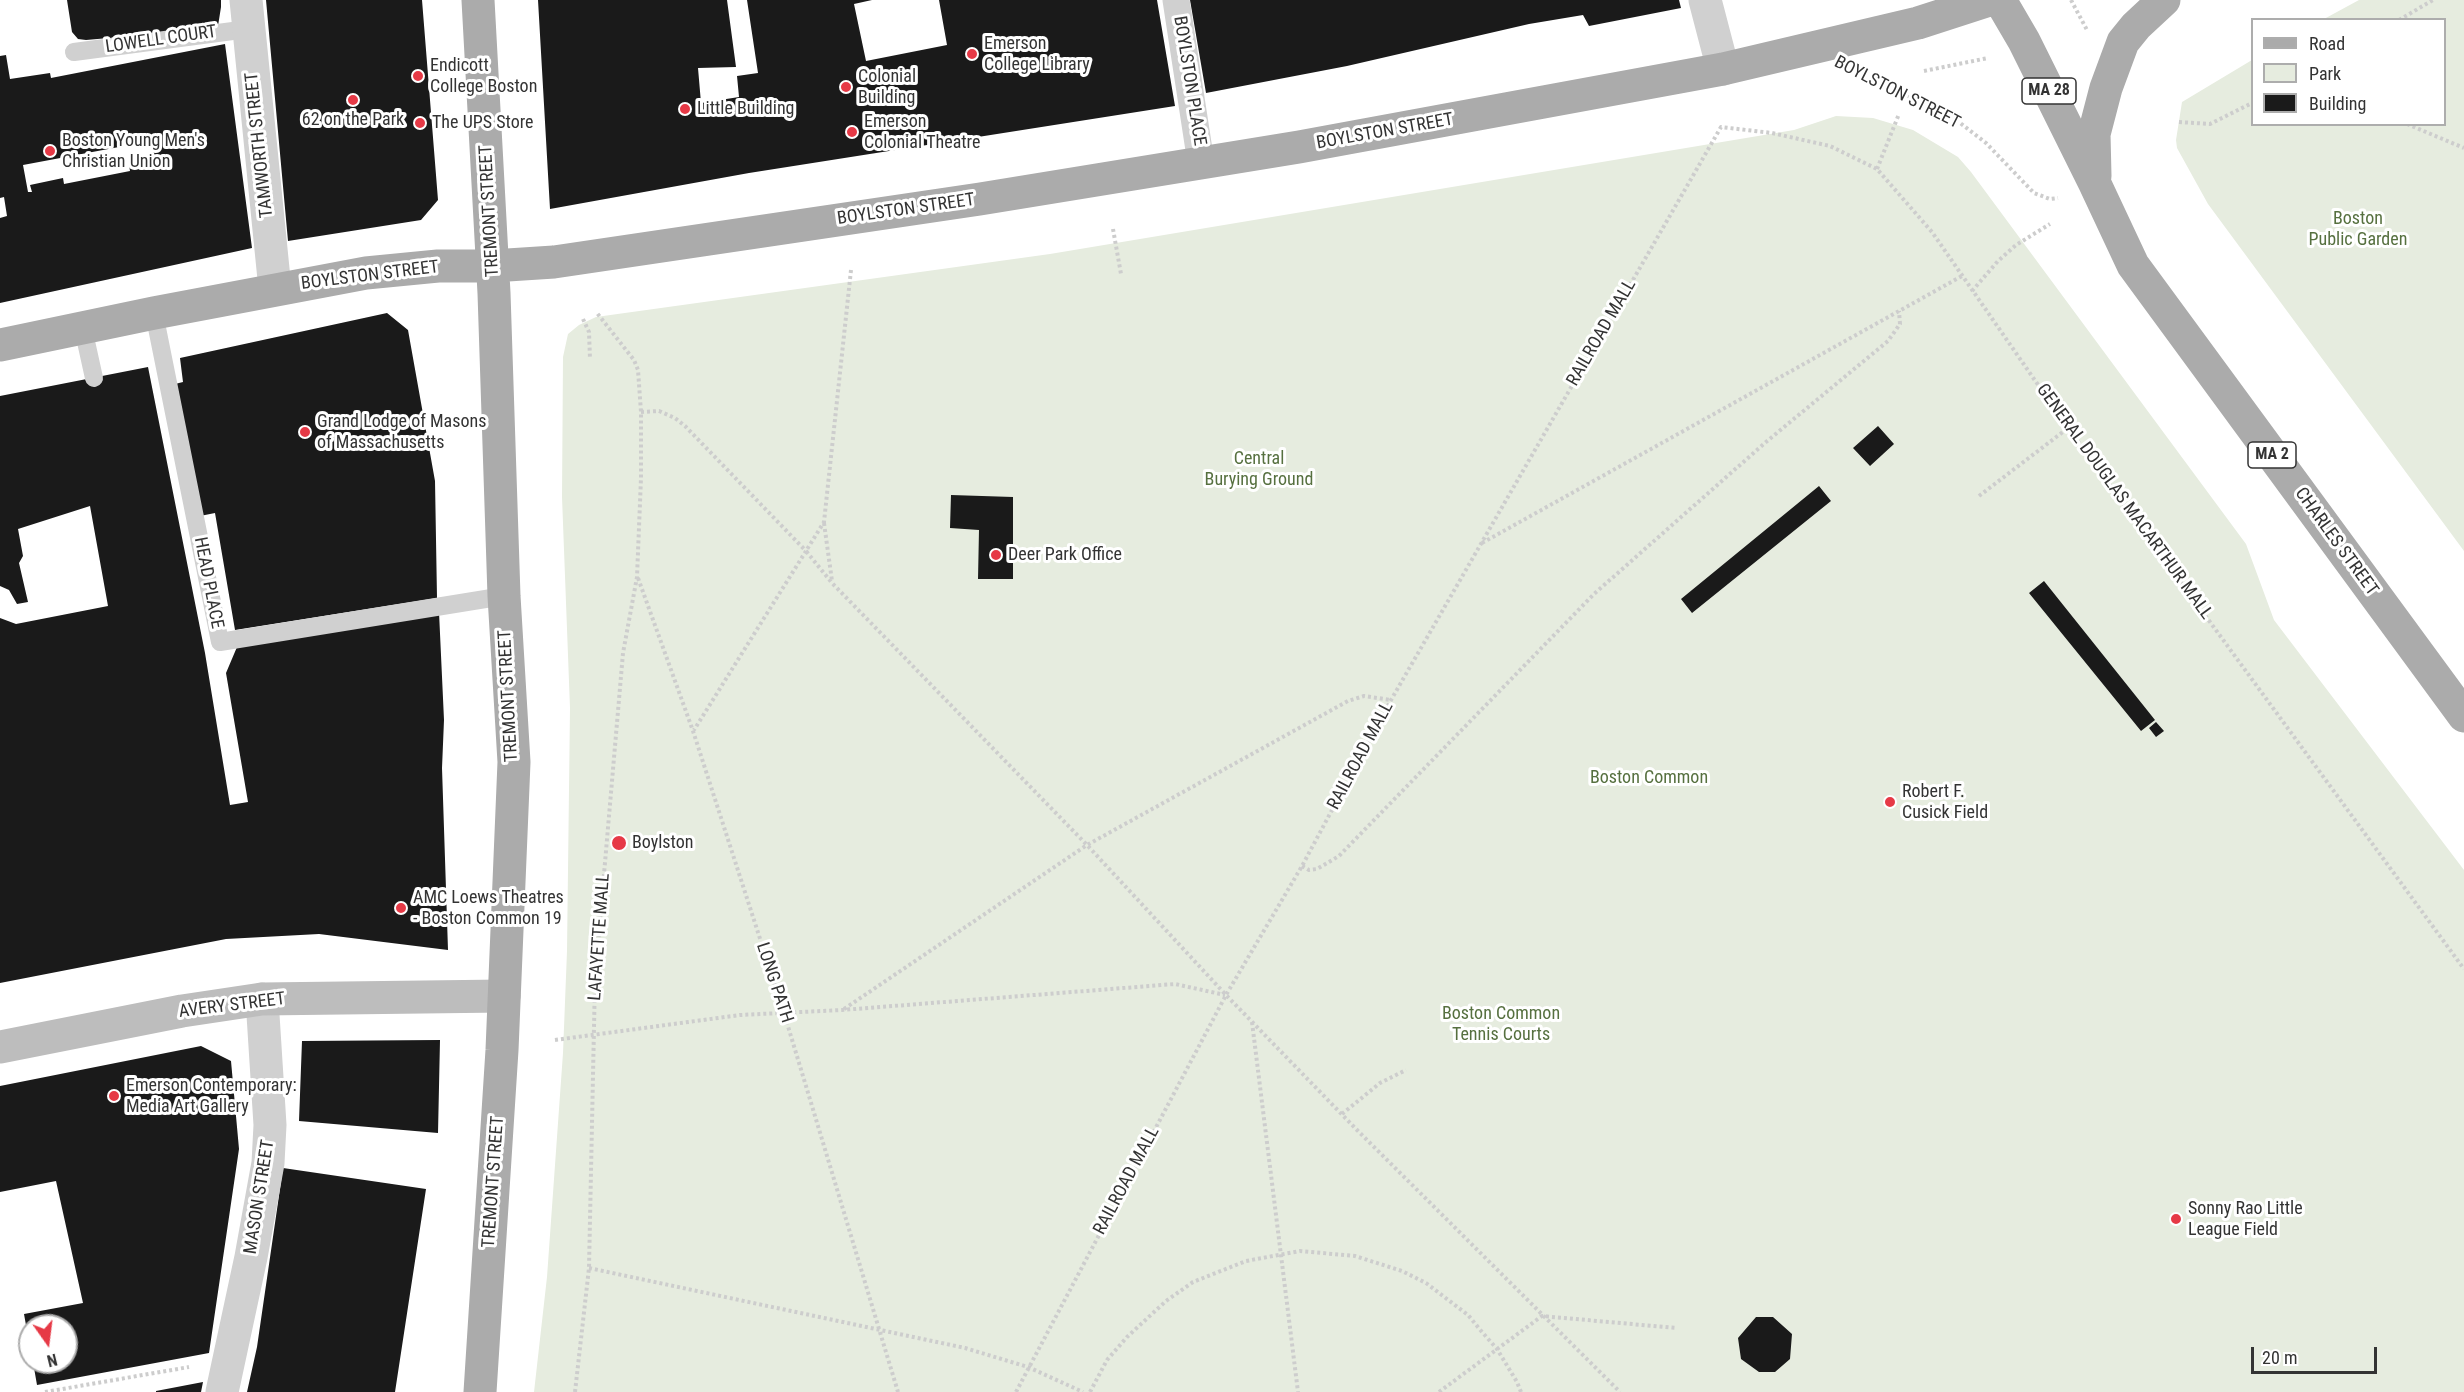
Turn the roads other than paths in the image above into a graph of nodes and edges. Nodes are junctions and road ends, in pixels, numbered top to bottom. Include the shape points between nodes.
1 (478, 0) edge
2 (1176, 0) edge
3 (1705, 0) edge
4 (1989, 0) edge
5 (2000, 0) edge
6 (2164, 0) edge
7 (247, 14) edge
8 (74, 52) dead end
9 (1723, 69) junction
10 (1201, 163) junction
11 (2095, 184) junction
12 (492, 266) junction
13 (275, 289) junction
14 (154, 313) junction
15 (83, 328) junction
16 (0, 345) edge
17 (94, 378) dead end
18 (504, 596) junction
19 (2464, 716) edge
20 (504, 996) junction
21 (262, 999) junction
22 (0, 1047) edge
23 (225, 1377) edge
24 (480, 1392) edge

1 - 12 main road, TREMONT STREET
2 - 10 street, BOYLSTON PLACE
3 - 9 street
4 - 9 main road, BOYLSTON STREET via 1918,23
5 - 11 main road, MA 28
6 - 11 main road, MA 2 via 2123,42 2094,134
7 - 8 lane, LOWELL COURT
7 - 13 street, TAMWORTH STREET
9 - 10 main road, BOYLSTON STREET
10 - 12 main road, BOYLSTON STREET via 554,262
11 - 19 main road, CHARLES STREET / MA 2 via 2133,265
12 - 13 main road, BOYLSTON STREET via 400,269
12 - 18 main road, TREMONT STREET
13 - 14 main road, BOYLSTON STREET
14 - 15 main road, BOYLSTON STREET
14 - 18 lane, HEAD PLACE via 220,642
15 - 16 main road, BOYLSTON STREET
15 - 17 lane
18 - 20 main road, TREMONT STREET via 514,762
20 - 21 main road, AVERY STREET
20 - 24 main road, TREMONT STREET
21 - 22 main road, AVERY STREET
21 - 23 street, MASON STREET via 270,1125 268,1163

